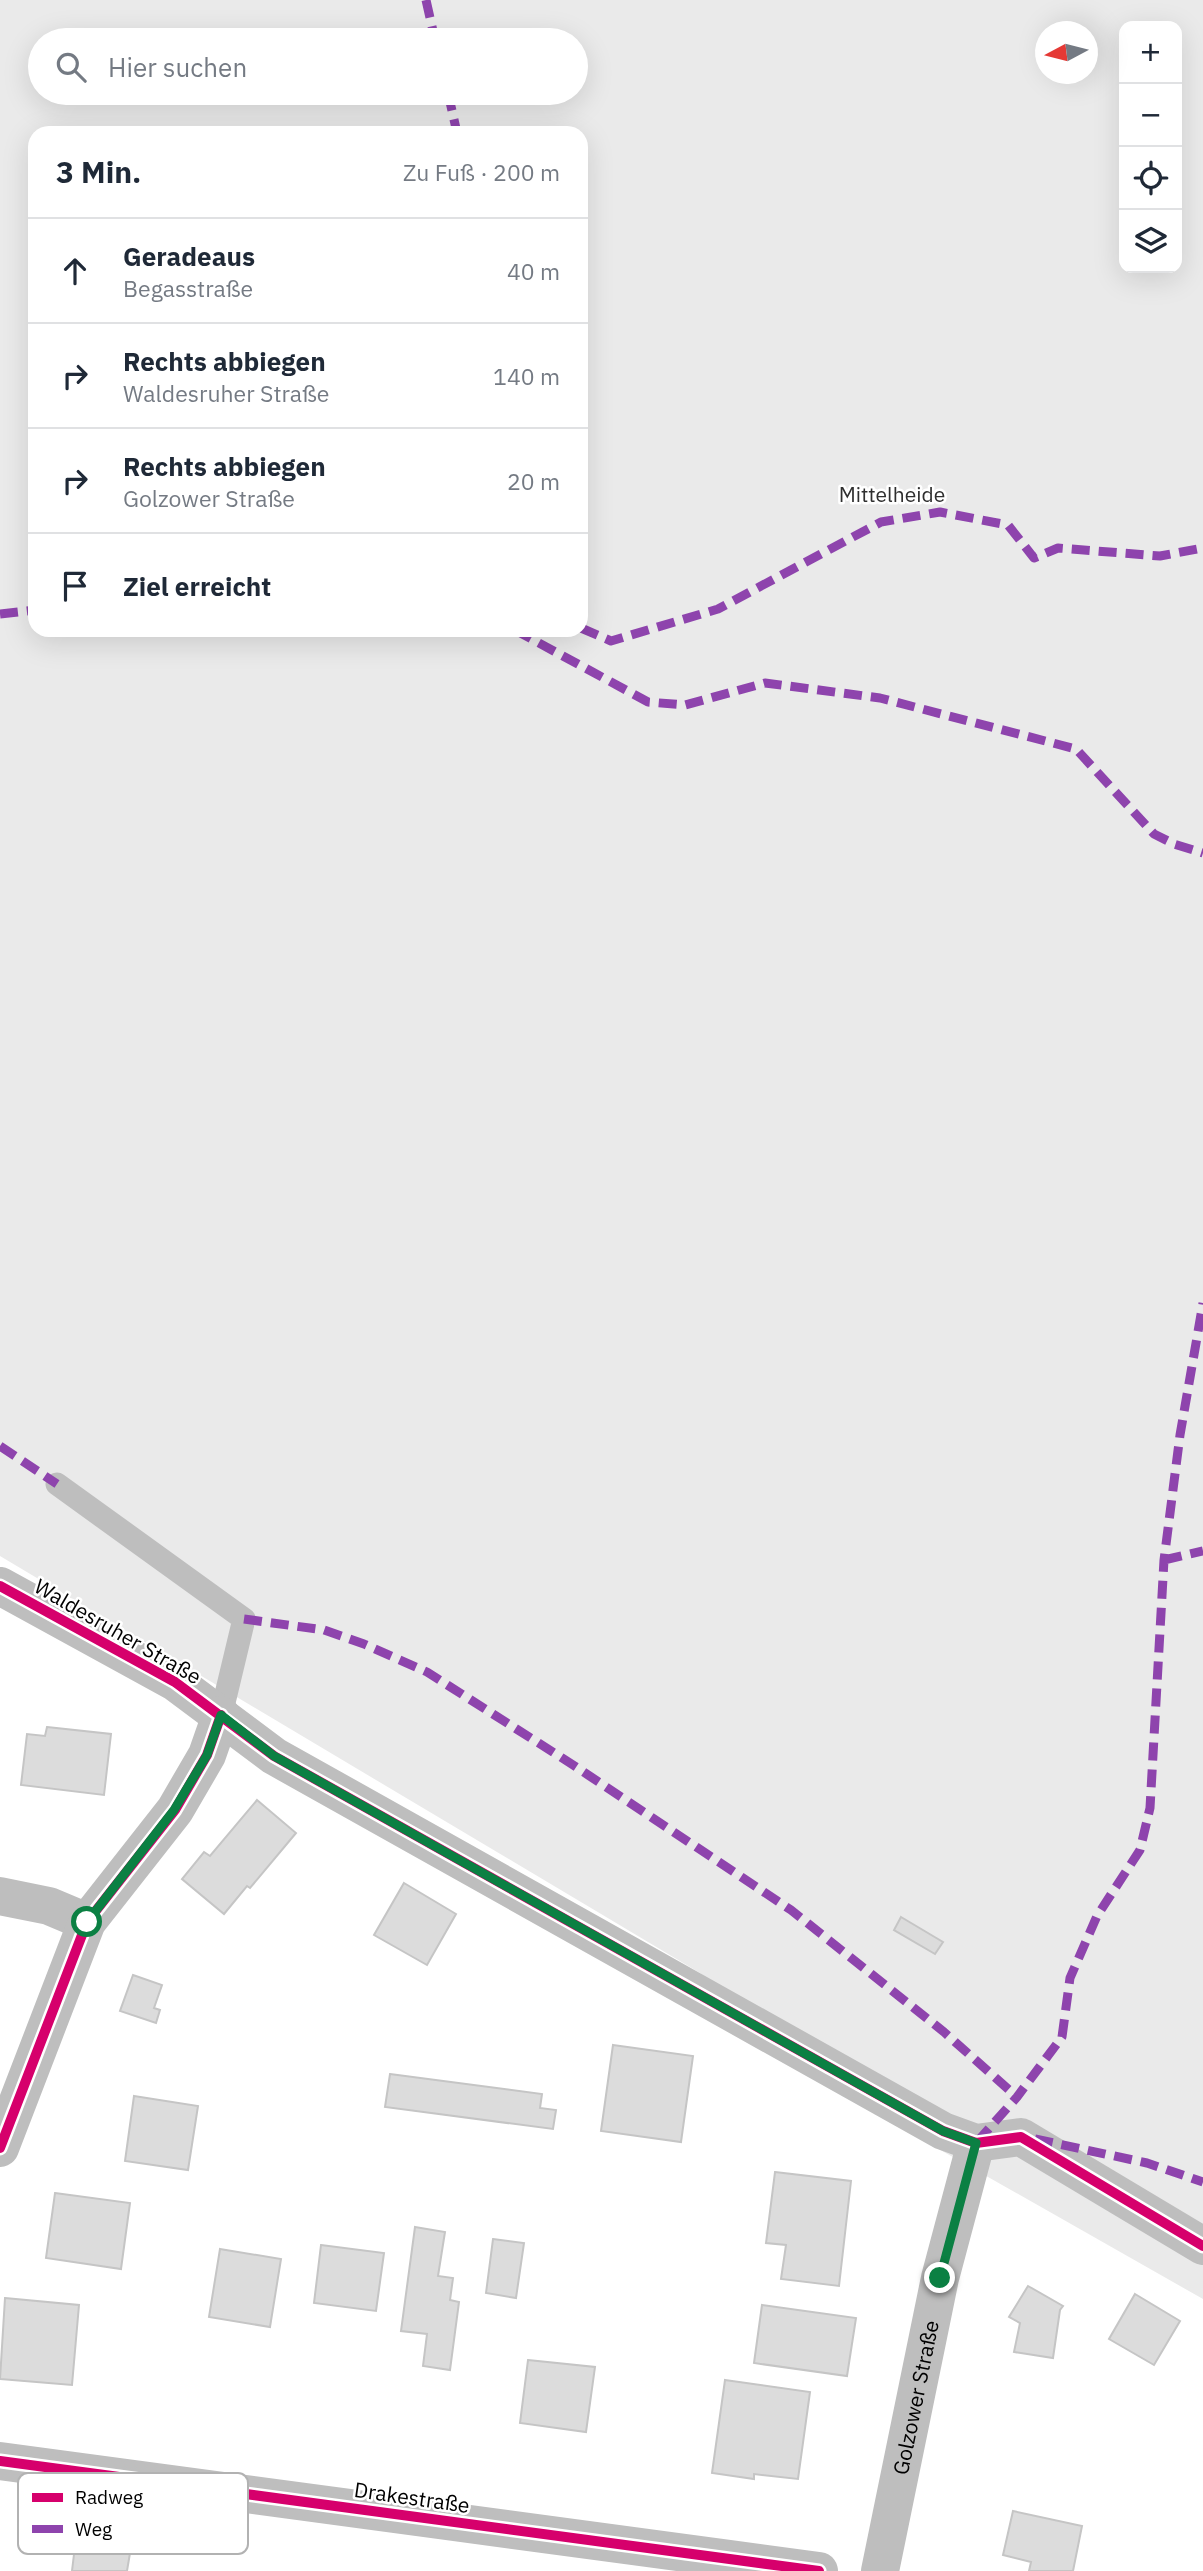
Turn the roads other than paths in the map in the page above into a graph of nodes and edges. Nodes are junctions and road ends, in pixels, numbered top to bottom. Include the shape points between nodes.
1 (57, 1484) dead end
2 (0, 1586) edge
3 (221, 1715) junction
4 (0, 1896) edge
5 (87, 1922) junction
6 (976, 2143) junction
7 (0, 2148) edge
8 (1203, 2246) edge
9 (0, 2461) edge
10 (89, 2473) edge
11 (248, 2494) edge
12 (819, 2571) edge
13 (880, 2571) edge

1 - 3 lane via 244,1619
2 - 3 street, Waldesruher Straße via 175,1682
3 - 5 street via 207,1755 174,1810
3 - 6 street, Waldesruher Straße via 274,1756 943,2131
4 - 5 street via 49,1906
5 - 7 street
6 - 8 street, Waldesruher Straße via 1021,2137
6 - 13 street, Golzower Straße via 940,2278
9 - 10 street, Drakestraße
11 - 12 street, Drakestraße

